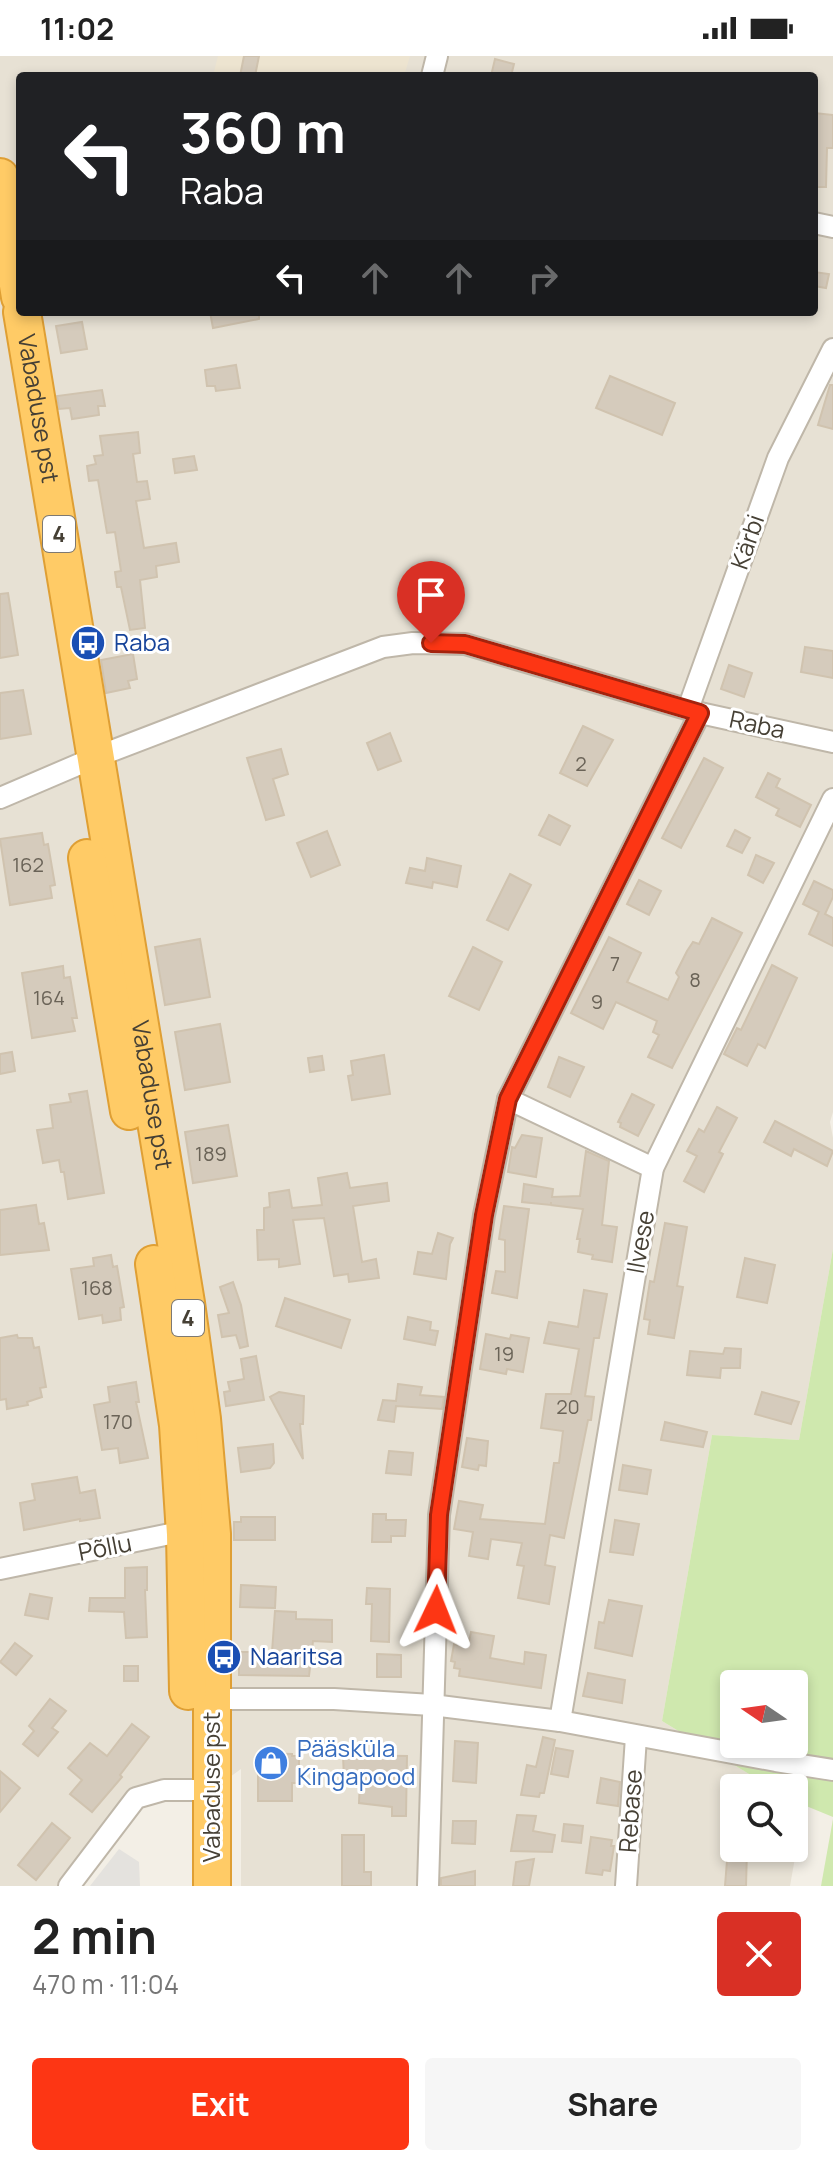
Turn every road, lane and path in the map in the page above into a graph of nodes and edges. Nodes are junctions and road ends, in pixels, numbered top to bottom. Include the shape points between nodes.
1 (0, 177) edge
2 (16, 273) edge
3 (23, 316) edge
4 (0, 323) edge
5 (833, 349) edge
6 (825, 381) edge
7 (694, 711) junction
8 (833, 742) edge
9 (84, 762) junction
10 (0, 798) edge
11 (833, 799) edge
12 (508, 1099) junction
13 (653, 1168) junction
14 (199, 1534) junction
15 (0, 1569) edge
16 (200, 1699) junction
17 (432, 1705) junction
18 (560, 1721) junction
19 (636, 1737) junction
20 (833, 1770) edge
21 (200, 1790) junction
22 (69, 1886) edge
23 (188, 1886) edge
24 (212, 1886) edge
25 (428, 1886) edge
26 (626, 1886) edge

1 - 2 highway
3 - 9 highway, Vabaduse pst / 4
4 - 9 highway, Vabaduse pst / 4
5 - 6 street, Kärbi
6 - 7 street, Kärbi via 778,458
7 - 8 street, Raba
7 - 9 street, Raba via 465,644 413,643 383,647
7 - 12 street
9 - 10 street, Raba
9 - 14 highway, Vabaduse pst / 4 via 195,1361 208,1473
11 - 13 street, Ilvese
12 - 13 street
12 - 17 street via 484,1215 439,1515
13 - 18 street, Ilvese
14 - 15 street, Põllu via 170,1534
14 - 16 highway, Vabaduse pst / 4
16 - 17 street
16 - 21 highway, Vabaduse pst / 4
17 - 18 street
17 - 25 street
18 - 19 street
19 - 20 street
19 - 26 street, Rebase
21 - 22 street via 164,1790 136,1798
21 - 23 highway, Vabaduse pst / 4
21 - 24 highway, Vabaduse pst / 4

